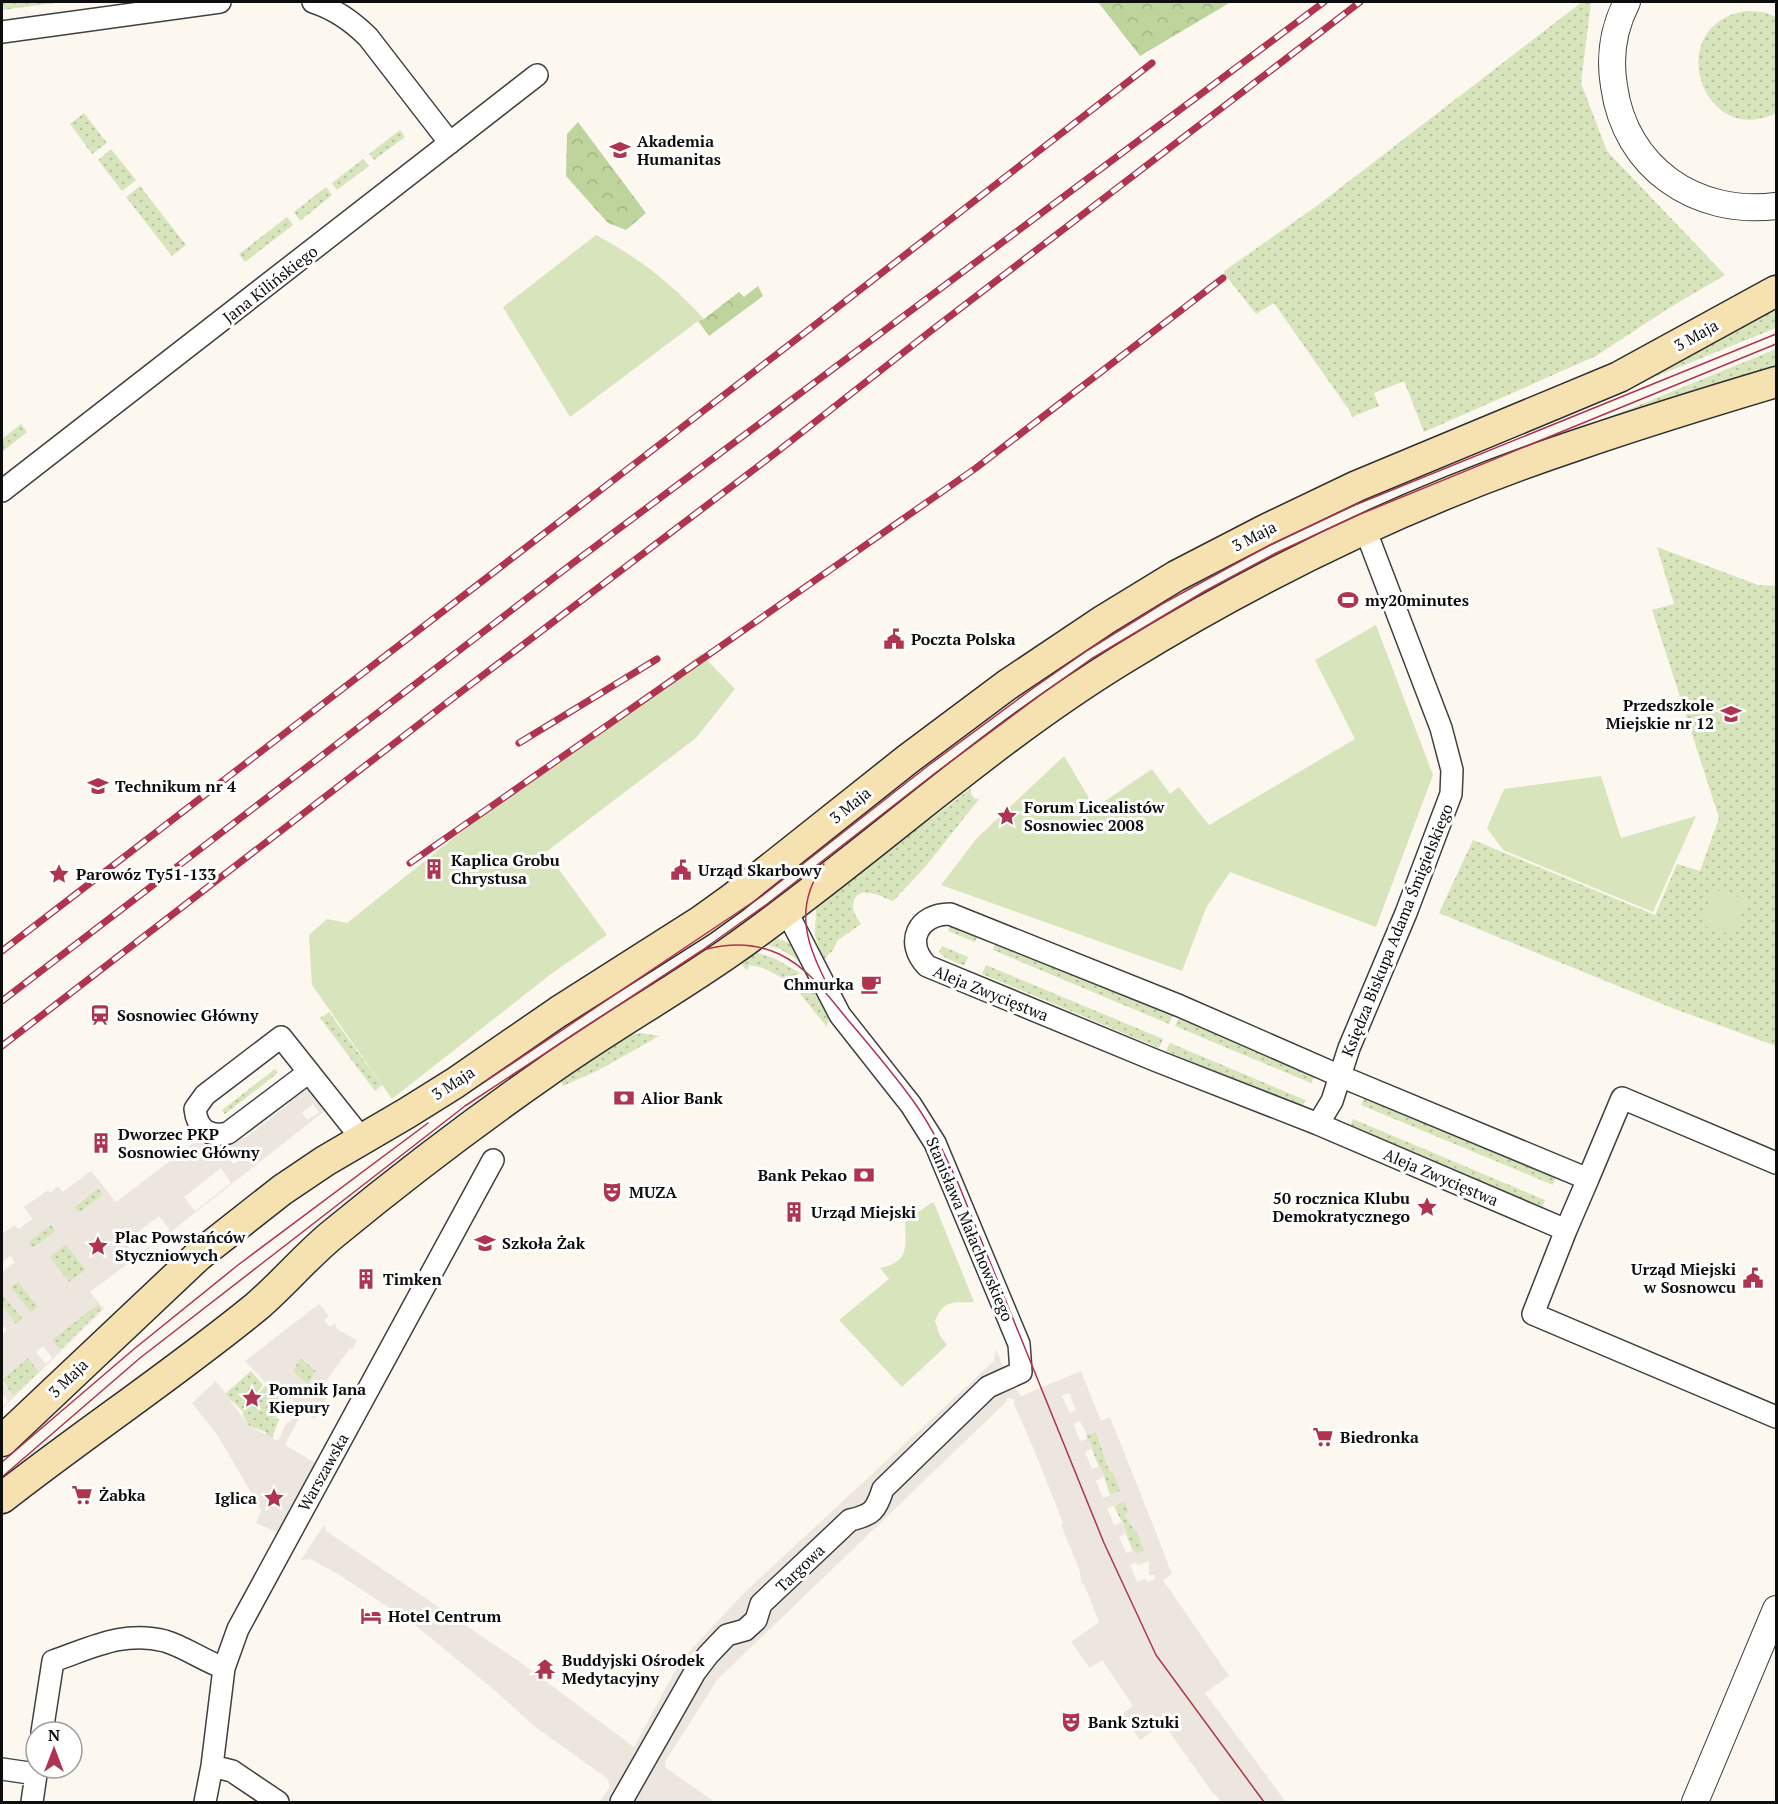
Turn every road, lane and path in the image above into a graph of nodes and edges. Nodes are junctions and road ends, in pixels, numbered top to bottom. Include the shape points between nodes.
1 (220, 2) edge
2 (313, 2) edge
3 (1627, 2) edge
4 (2, 32) edge
5 (537, 75) dead end
6 (450, 143) junction
7 (1776, 206) edge
8 (1776, 291) edge
9 (1776, 382) edge
10 (2, 491) edge
11 (1365, 529) junction
12 (785, 912) junction
13 (309, 1072) junction
14 (1340, 1076) junction
15 (1318, 1124) junction
16 (362, 1139) junction
17 (494, 1160) dead end
18 (1776, 1162) edge
19 (1588, 1179) junction
20 (1566, 1230) junction
21 (1021, 1372) joint
22 (1776, 1417) edge
23 (2, 1441) edge
24 (2, 1498) edge
25 (1776, 1610) edge
26 (1770, 1642) edge
27 (224, 1668) junction
28 (44, 1720) edge
29 (212, 1766) junction
30 (2, 1769) edge
31 (24, 1770) edge
32 (36, 1780) edge
33 (32, 1803) edge
34 (205, 1803) edge
35 (278, 1803) edge
36 (621, 1803) edge
37 (1695, 1803) edge

1 - 4 street
2 - 6 street via 358,27
3 - 7 street via 1616,27 1611,58 1615,96 1635,145 1658,172 1707,201 1725,206
5 - 6 street, Jana Kilińskiego
6 - 10 street, Jana Kilińskiego
8 - 16 main road, 3 Maja via 1619,377 1357,486 1176,576 1007,685 701,921 455,1083
9 - 11 main road via 1572,446
11 - 12 main road via 1239,591 1120,660 935,792
11 - 14 street, Księdza Biskupa Adama Śmigielskiego via 1441,728 1452,770 1451,794
12 - 21 street, Stanisława Małachowskiego via 840,1015 911,1105 935,1143 1019,1344
12 - 24 main road via 546,1071 330,1236 261,1303 189,1360
13 - 13 street via 281,1037 205,1095 195,1109 196,1118 201,1128 210,1133 228,1133
13 - 16 street
14 - 15 street, Księdza Biskupa Adama Śmigielskiego via 1332,1101
14 - 15 street, Aleja Zwycięstwa via 1180,1006 950,914 931,917 918,931 917,952 927,966
14 - 19 street, Aleja Zwycięstwa
15 - 20 street, Aleja Zwycięstwa
16 - 23 main road, 3 Maja via 282,1190 198,1256
17 - 27 street, Warszawska via 238,1629
18 - 19 street via 1622,1098
19 - 20 street
20 - 22 street via 1533,1314
21 - 36 street, Targowa via 988,1387 883,1489 878,1506 867,1516 850,1520 761,1604 756,1620 745,1630 728,1635 708,1655
25 - 26 street
26 - 37 street
27 - 28 street via 166,1641 118,1638 53,1661
27 - 29 street, Warszawska
29 - 34 street, Warszawska
29 - 35 street via 232,1771
30 - 31 street
32 - 33 street

